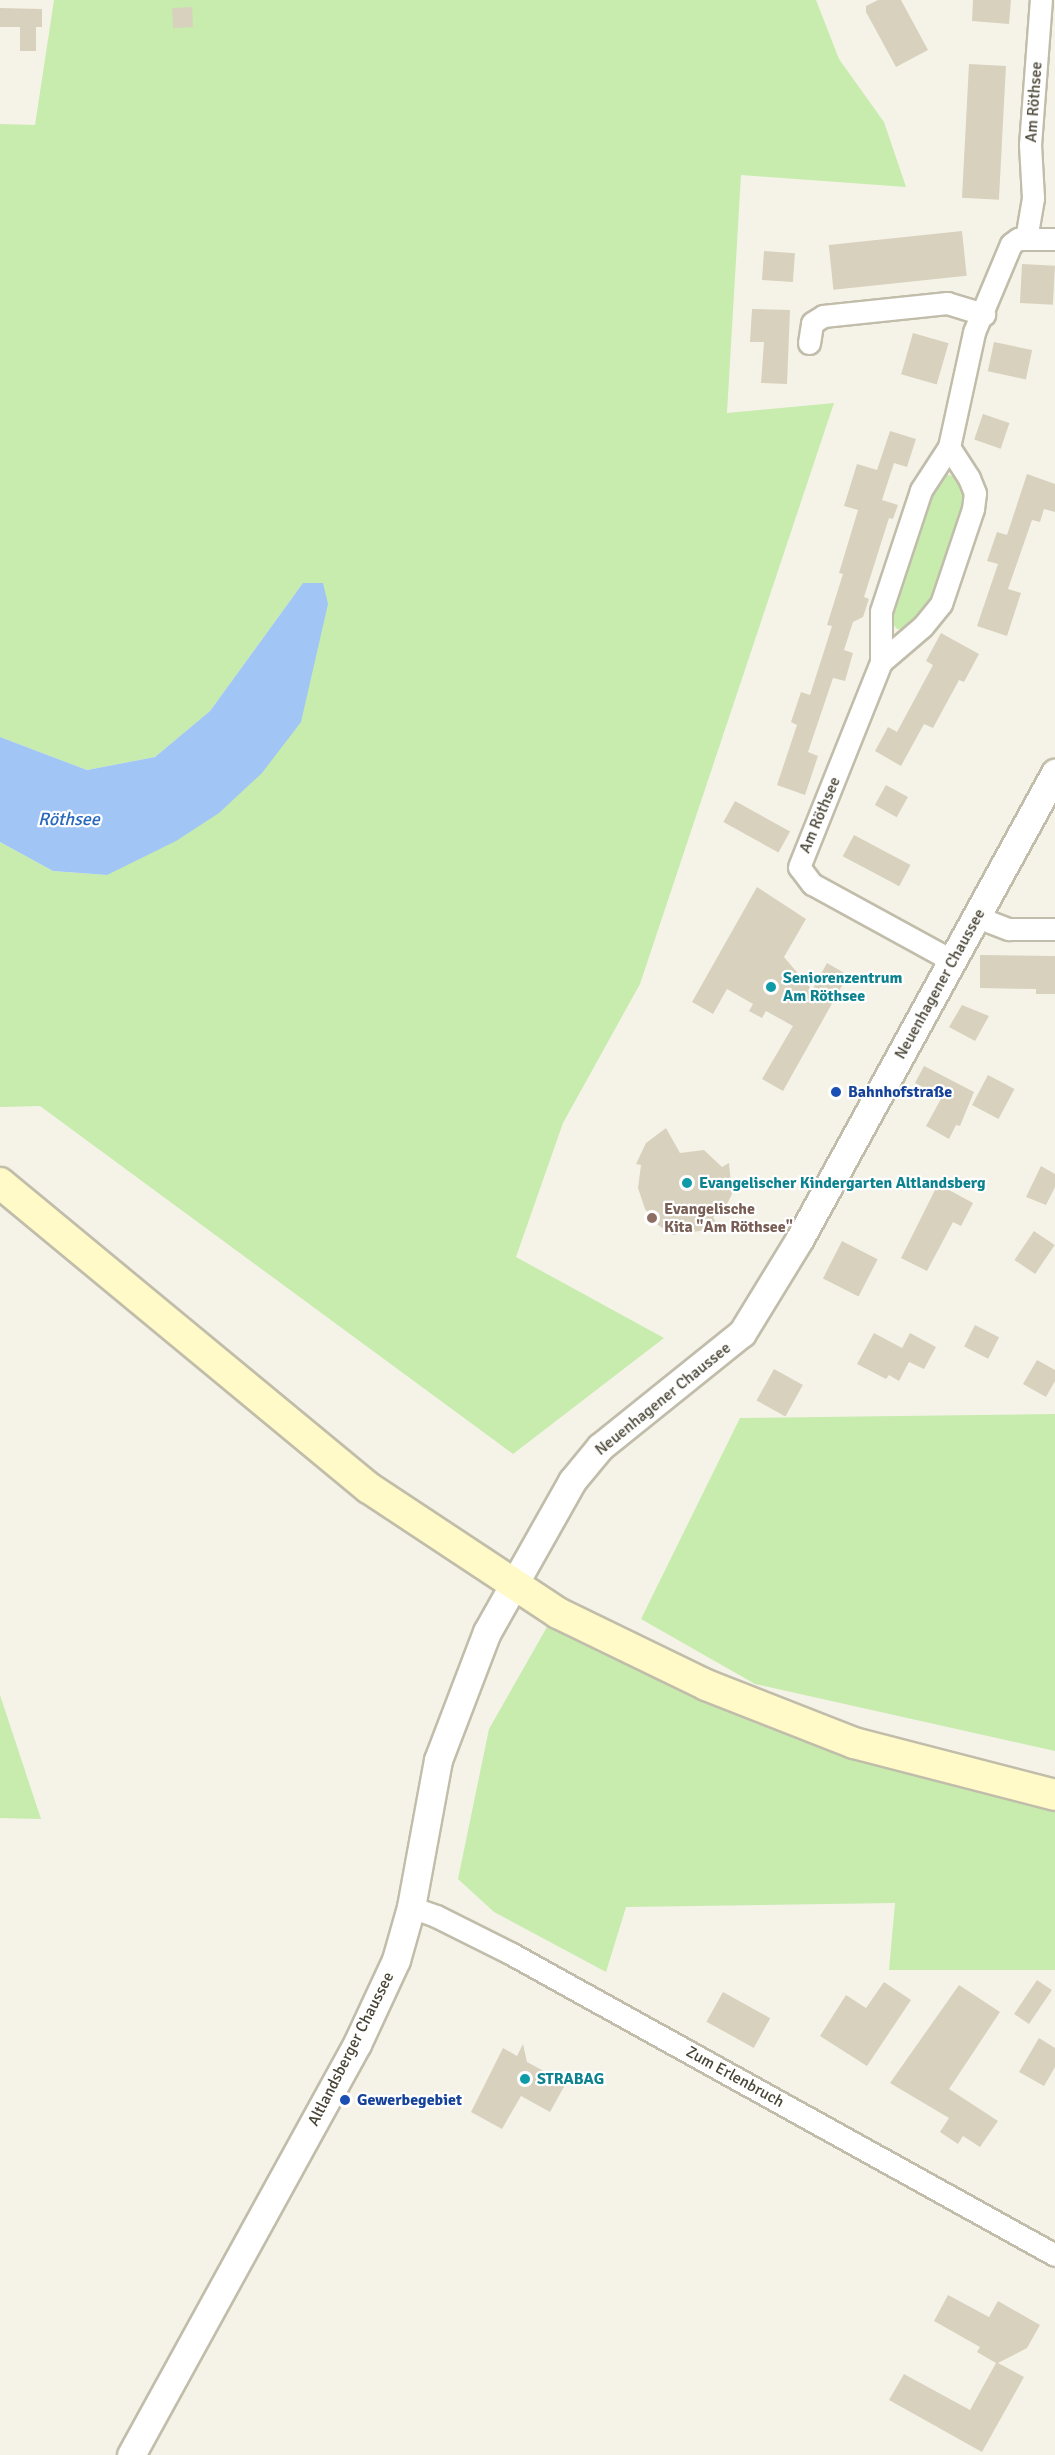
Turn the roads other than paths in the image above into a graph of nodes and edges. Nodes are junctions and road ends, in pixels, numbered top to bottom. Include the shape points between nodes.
1 (1041, 0) edge
2 (1026, 239) junction
3 (1055, 239) edge
4 (984, 314) junction
5 (809, 343) dead end
6 (949, 447) junction
7 (880, 662) junction
8 (1055, 773) edge
9 (978, 917) junction
10 (1055, 929) edge
11 (951, 960) junction
12 (0, 1183) edge
13 (514, 1583) junction
14 (1055, 1795) edge
15 (411, 1907) junction
16 (1055, 2255) edge
17 (131, 2455) edge

1 - 2 street, Am Röthsee via 1030,145 1033,198
2 - 3 street
2 - 4 street, Am Röthsee via 1011,244
4 - 5 street via 946,303 823,316 812,323
4 - 6 street, Am Röthsee via 974,332
6 - 7 street, Am Röthsee via 921,490 881,610
6 - 7 street, Am Röthsee via 975,493 973,509 941,604 923,626
7 - 11 street, Am Röthsee via 799,867 812,884
8 - 9 street, Neuenhagener Chaussee
9 - 10 street via 1009,929
9 - 11 street, Neuenhagener Chaussee
11 - 13 street, Neuenhagener Chaussee via 799,1240 742,1334 600,1447 572,1480
12 - 13 main road via 369,1488
13 - 14 main road via 558,1612 768,1711 854,1743
13 - 15 street, Altlandsberger Chaussee via 487,1632 438,1760
15 - 16 street, Zum Erlenbruch via 510,1953
15 - 17 street, Altlandsberger Chaussee via 396,1960 357,2044

